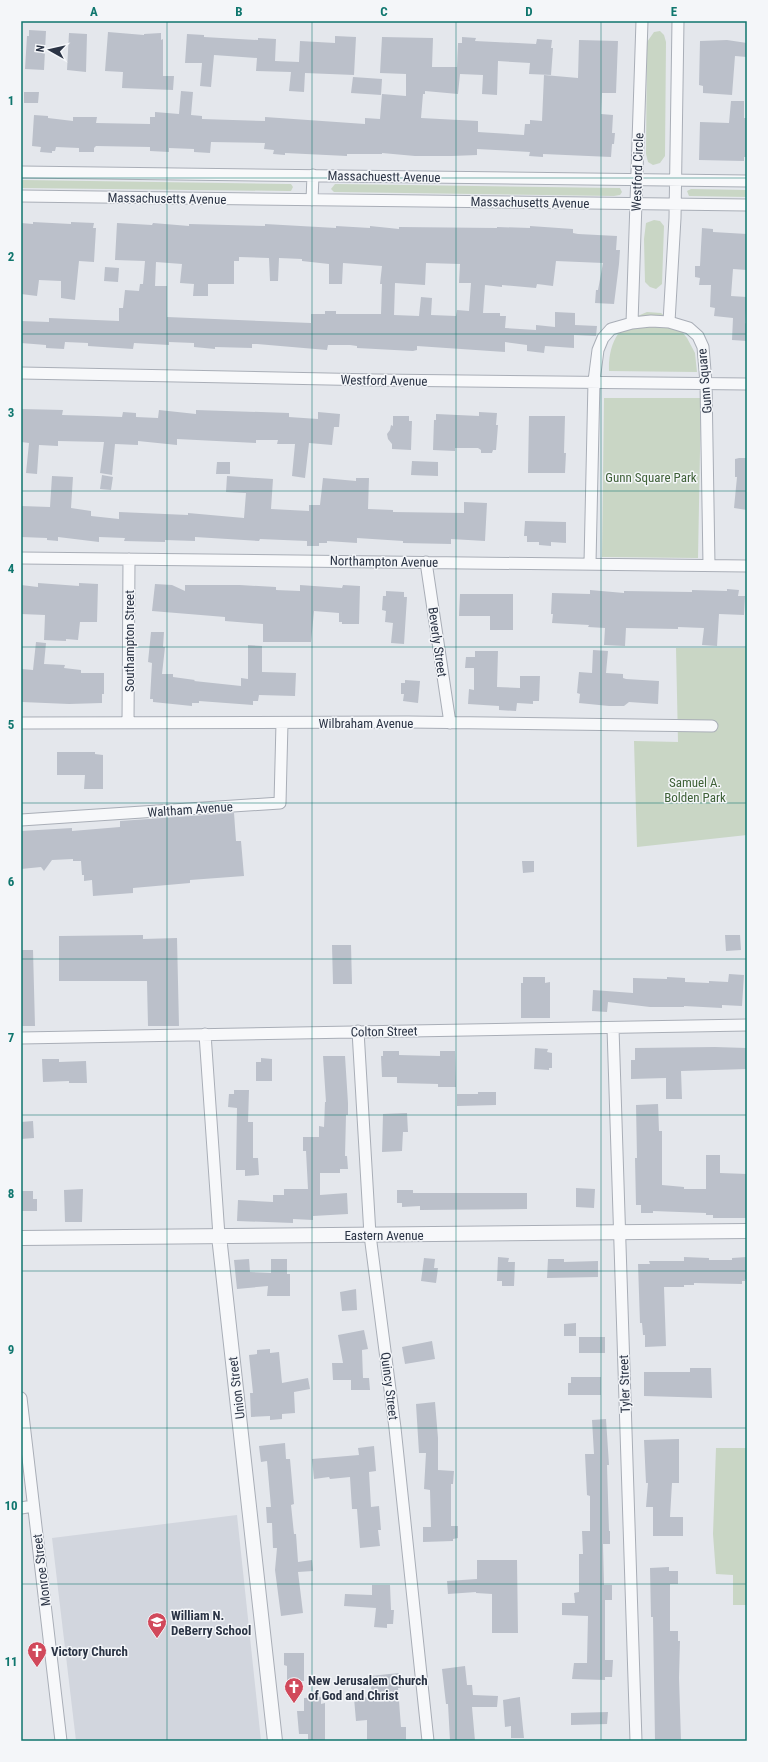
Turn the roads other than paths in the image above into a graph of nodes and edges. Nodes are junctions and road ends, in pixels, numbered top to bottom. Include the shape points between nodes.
1 (642, 21) edge
2 (678, 21) edge
3 (21, 172) edge
4 (313, 176) junction
5 (637, 179) junction
6 (676, 180) junction
7 (747, 181) edge
8 (21, 196) edge
9 (312, 200) junction
10 (637, 204) junction
11 (675, 204) junction
12 (747, 205) edge
13 (669, 322) junction
14 (632, 323) junction
15 (21, 373) edge
16 (594, 381) junction
17 (706, 383) junction
18 (747, 384) edge
19 (21, 558) edge
20 (130, 559) junction
21 (426, 562) junction
22 (590, 563) junction
23 (709, 565) junction
24 (747, 566) edge
25 (21, 723) edge
26 (128, 723) junction
27 (282, 723) junction
28 (450, 723) junction
29 (712, 726) dead end
30 (21, 820) edge
31 (747, 1025) edge
32 (613, 1028) junction
33 (358, 1031) junction
34 (205, 1034) junction
35 (21, 1038) edge
36 (747, 1231) edge
37 (619, 1233) junction
38 (370, 1235) junction
39 (219, 1236) junction
40 (21, 1238) edge
41 (21, 1398) edge
42 (34, 1506) junction
43 (21, 1508) edge
44 (61, 1741) edge
45 (275, 1741) edge
46 (428, 1741) edge
47 (636, 1741) edge

1 - 5 street, Westford Circle
2 - 6 street
3 - 4 street, Massachuestt Avenue
4 - 5 street, Massachuestt Avenue
4 - 9 street
5 - 6 street, Massachuestt Avenue
5 - 10 street, Westford Circle
6 - 7 street, Massachuestt Avenue
6 - 11 street
8 - 9 street, Massachusetts Avenue
9 - 10 street, Massachusetts Avenue
10 - 11 street, Massachusetts Avenue
10 - 14 street, Westford Circle
11 - 12 street, Massachusetts Avenue
11 - 13 street
13 - 14 street, Gunn Square
13 - 17 street, Gunn Square via 689,328 698,336 704,353
14 - 16 street, Gunn Square via 611,329 603,338 596,360
15 - 16 street, Westford Avenue via 369,380
16 - 17 street, Westford Avenue
16 - 22 street, Gunn Square
17 - 18 street, Westford Avenue
17 - 23 street, Gunn Square
19 - 20 street, Northampton Avenue
20 - 21 street, Northampton Avenue
20 - 26 street, Southampton Street
21 - 22 street, Northampton Avenue
21 - 28 street, Beverly Street
22 - 23 street, Northampton Avenue
23 - 24 street, Northampton Avenue
25 - 26 street, Wilbraham Avenue
26 - 27 street, Wilbraham Avenue
27 - 28 street, Wilbraham Avenue
27 - 30 street, Waltham Avenue via 280,803
28 - 29 street, Wilbraham Avenue
31 - 32 street, Colton Street
32 - 33 street, Colton Street
32 - 37 street, Tyler Street
33 - 34 street, Colton Street
33 - 38 street, Quincy Street
34 - 35 street, Colton Street
34 - 39 street, Union Street
36 - 37 street, Eastern Avenue
37 - 38 street, Eastern Avenue
37 - 47 street, Tyler Street
38 - 39 street, Eastern Avenue
38 - 46 street, Quincy Street via 395,1428
39 - 40 street, Eastern Avenue
39 - 45 street, Union Street
41 - 42 street, Monroe Street
42 - 43 street
42 - 44 street, Monroe Street

